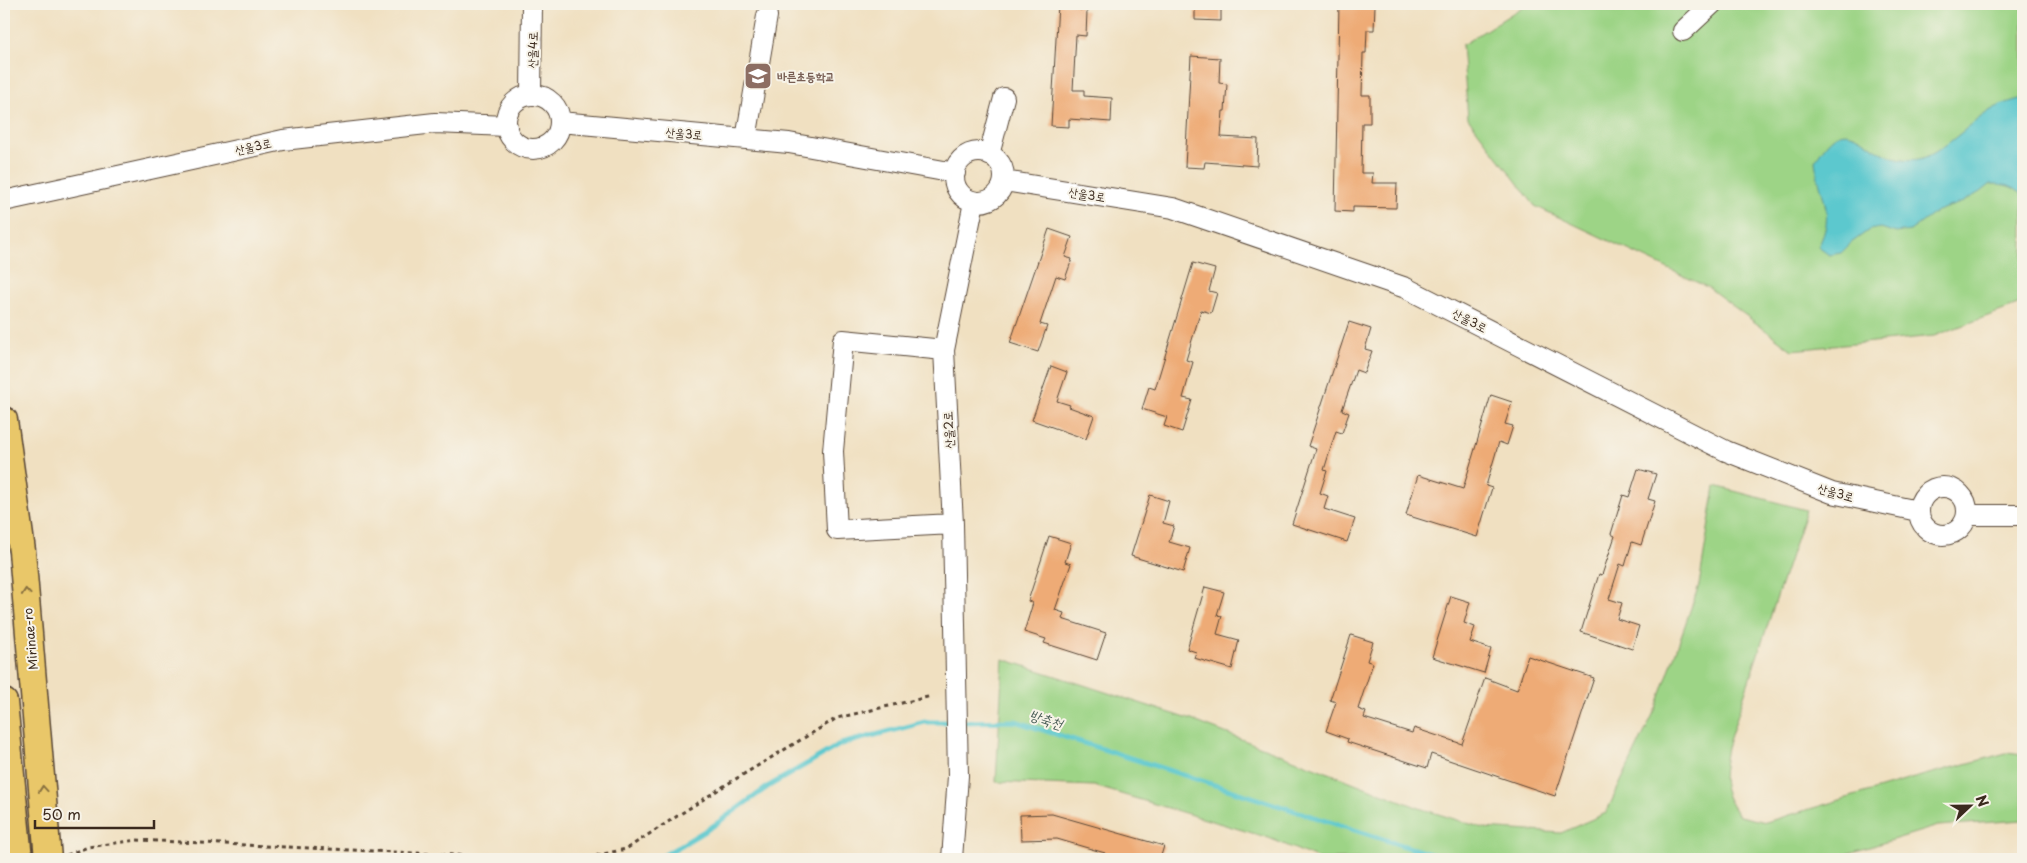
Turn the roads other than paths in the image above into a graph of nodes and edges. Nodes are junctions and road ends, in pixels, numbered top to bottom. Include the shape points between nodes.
1 (532, 4) edge
2 (1712, 4) edge
3 (766, 16) dead end
4 (1683, 31) dead end
5 (531, 95) junction
6 (1004, 98) dead end
7 (560, 122) junction
8 (507, 126) junction
9 (746, 139) junction
10 (989, 155) junction
11 (955, 173) junction
12 (1004, 181) junction
13 (4, 201) edge
14 (974, 202) junction
15 (944, 350) junction
16 (4, 420) edge
17 (1918, 511) junction
18 (1967, 515) junction
19 (2023, 515) edge
20 (952, 524) junction
21 (4, 702) edge
22 (53, 851) edge
23 (19, 859) edge
24 (952, 859) edge

1 - 5 street, 산울4로
2 - 4 street
3 - 9 street
5 - 7 street via 552,103
5 - 8 street via 513,104 508,112
6 - 10 street
7 - 8 street via 556,137 550,144 533,149 517,143
7 - 9 street, 산울3로
8 - 13 street, 산울3로 via 435,123 283,140
9 - 11 street, 산울3로 via 789,143
10 - 11 street via 974,153 966,156
10 - 12 street via 1001,165
11 - 14 street via 960,193
12 - 14 street via 997,195 990,200
12 - 17 street, 산울3로 via 1173,208 1406,288 1726,451 1832,492
14 - 15 street, 산울2로
15 - 20 street, 산울2로
15 - 20 street via 843,340 833,451 837,530
22 -> 16 main road, Mirinae-ro via 22,550
17 - 18 street via 1929,531 1943,535 1958,530
17 - 18 street via 1923,496 1929,490 1946,486 1961,493
18 - 19 street
20 - 24 street, 산울2로 via 958,776
21 - 23 main road

